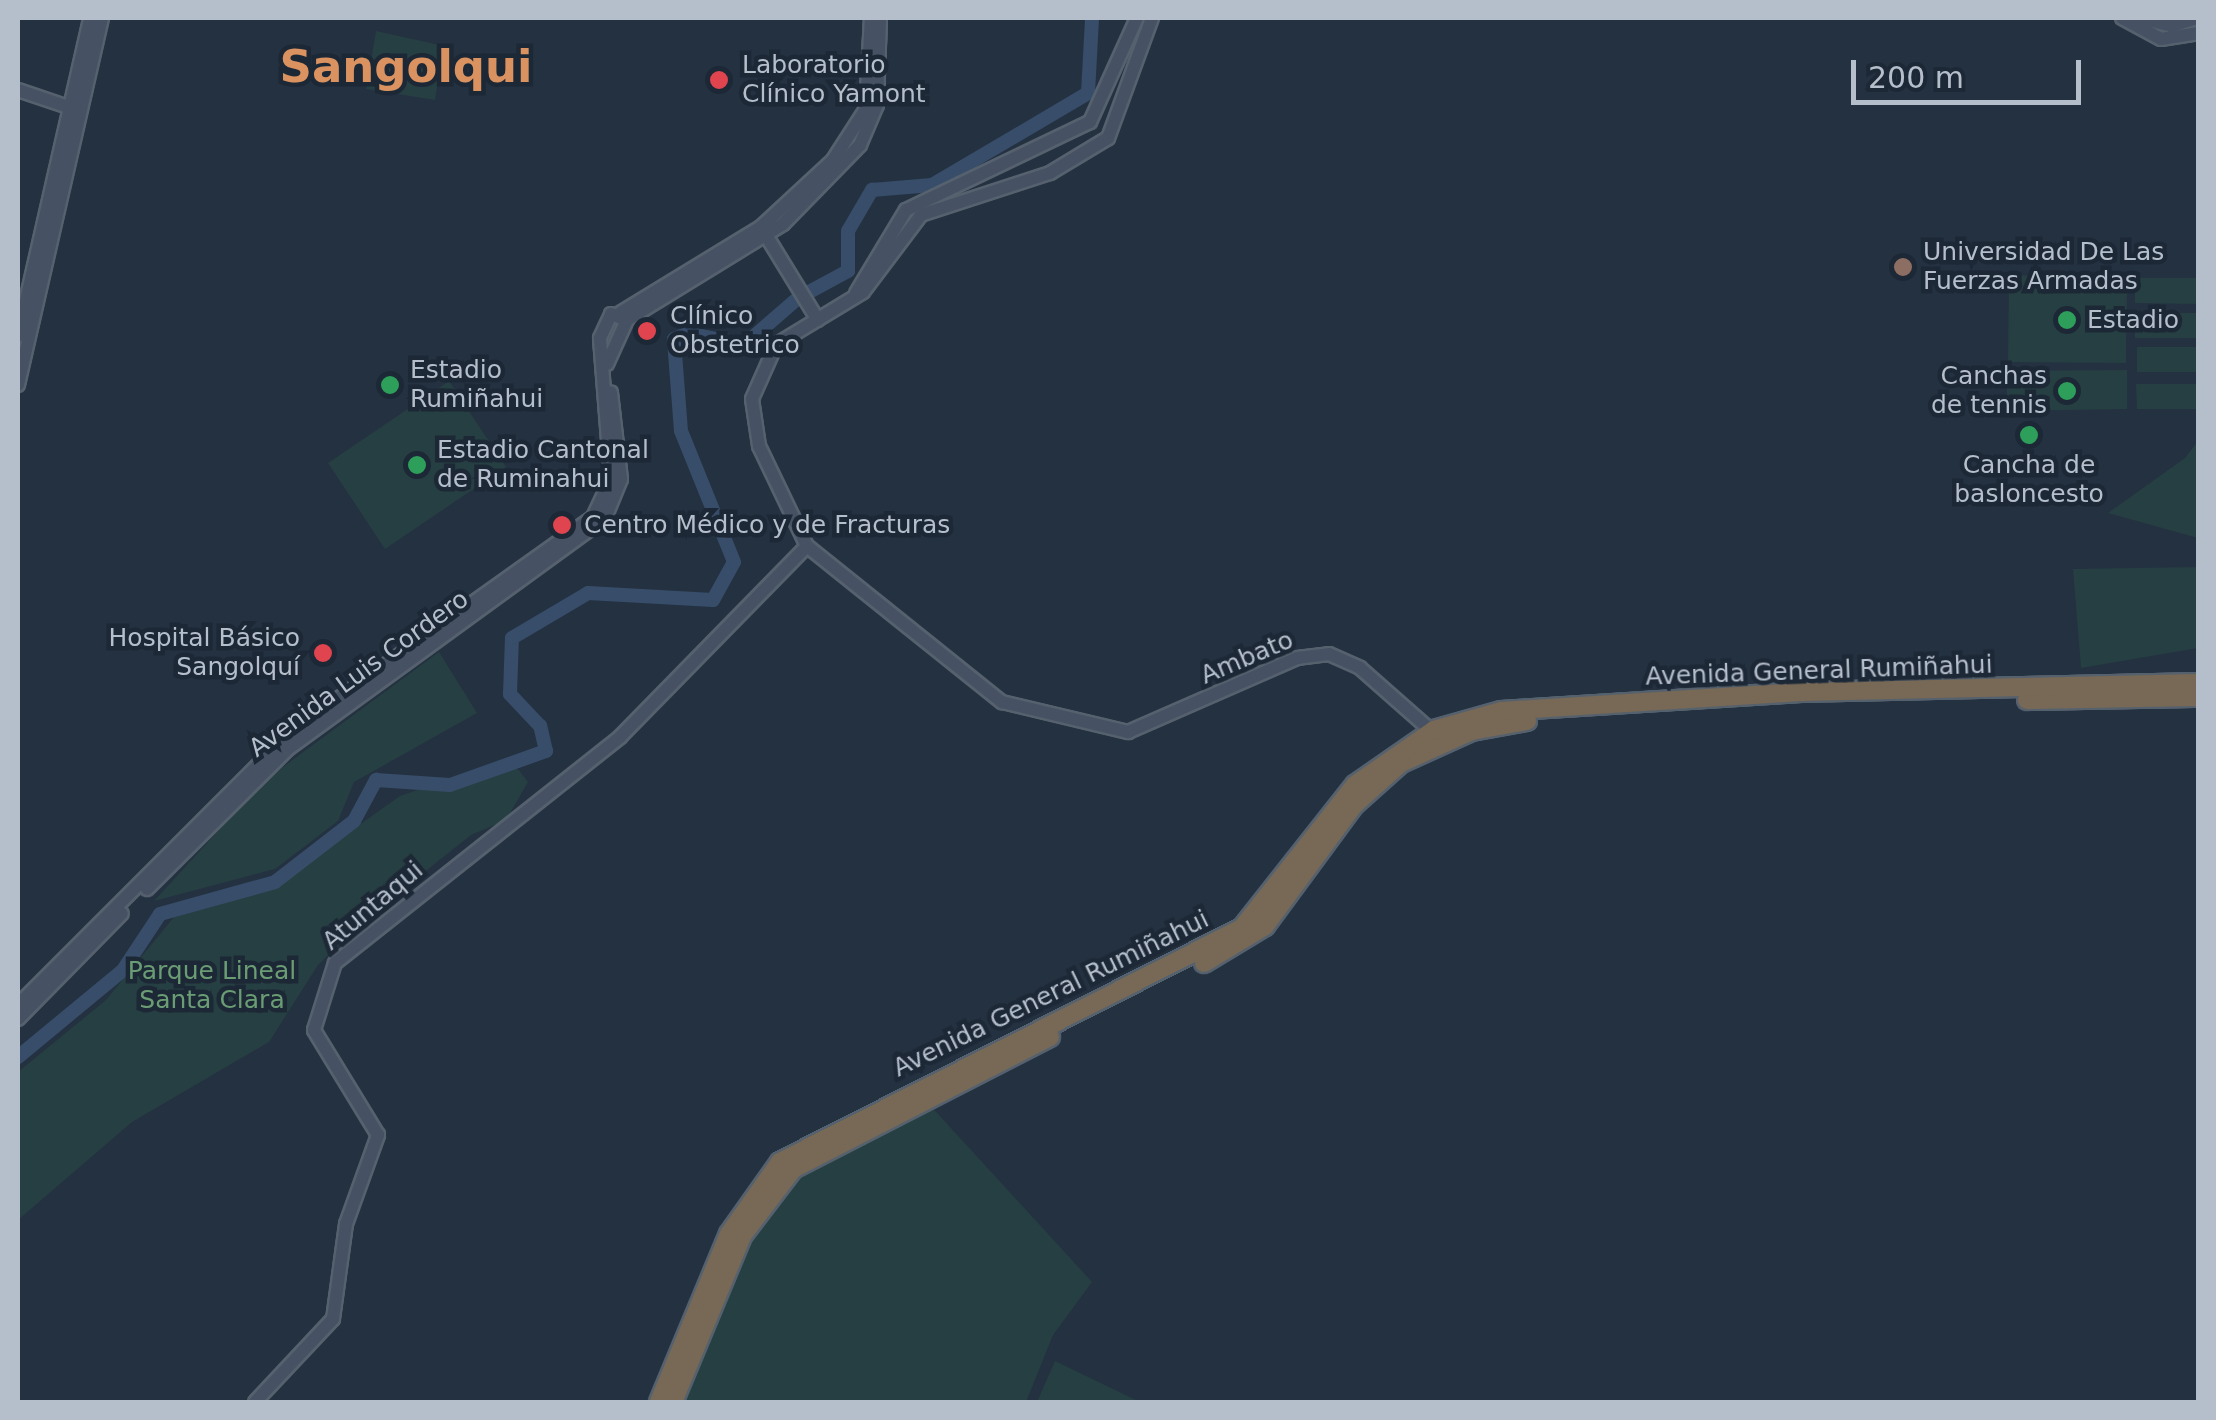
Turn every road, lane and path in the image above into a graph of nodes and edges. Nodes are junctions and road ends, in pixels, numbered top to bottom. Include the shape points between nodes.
1 (90, 18) edge
2 (102, 18) edge
3 (871, 18) edge
4 (880, 18) edge
5 (1136, 18) edge
6 (1152, 18) edge
7 (2122, 18) edge
8 (2140, 18) edge
9 (2198, 18) edge
10 (2198, 33) edge
11 (18, 90) edge
12 (1104, 107) junction
13 (74, 110) junction
14 (1121, 122) junction
15 (1039, 152) junction
16 (1050, 172) junction
17 (764, 232) junction
18 (856, 292) junction
19 (818, 320) junction
20 (611, 329) junction
21 (18, 336) edge
22 (18, 385) edge
23 (807, 546) junction
24 (2198, 682) edge
25 (2198, 697) edge
26 (1437, 736) junction
27 (18, 1005) edge
28 (18, 1018) edge
29 (255, 1402) edge
30 (660, 1402) edge
31 (673, 1402) edge

1 - 13 street
2 - 13 street
3 - 17 street via 862,121
4 - 17 street via 872,123 837,172
5 - 12 street
6 - 14 street
7 - 10 street via 2161,39
8 - 9 street via 2171,26
11 - 13 street
12 - 14 street
12 - 15 street
13 - 21 street
13 - 22 street
14 - 16 street
15 - 16 street
15 - 18 street via 906,210
16 - 18 street via 921,215
17 - 19 street
17 - 20 street
18 - 19 street
19 - 23 street via 776,345 752,399 759,446
20 - 27 street, Avenida Luis Cordero via 598,346 611,479 593,518 290,734
20 - 28 street, Avenida Luis Cordero via 606,361 620,479 605,518 289,748
23 - 26 street, Ambato via 984,692 1104,730 1144,728 1319,654 1360,668
23 - 29 street, Atuntaqui via 620,737 335,964 314,1030 378,1135 346,1224 333,1319
24 - 26 highway, Avenida General Rumiñahui via 1802,692 1501,711
25 - 26 highway, Avenida General Rumiñahui via 1725,706 1507,723
26 - 30 highway, Avenida General Rumiñahui via 1356,785 1242,928 780,1162 729,1234
26 - 31 highway, Avenida General Rumiñahui via 1368,790 1277,913 1243,944 836,1139 793,1168 742,1236

